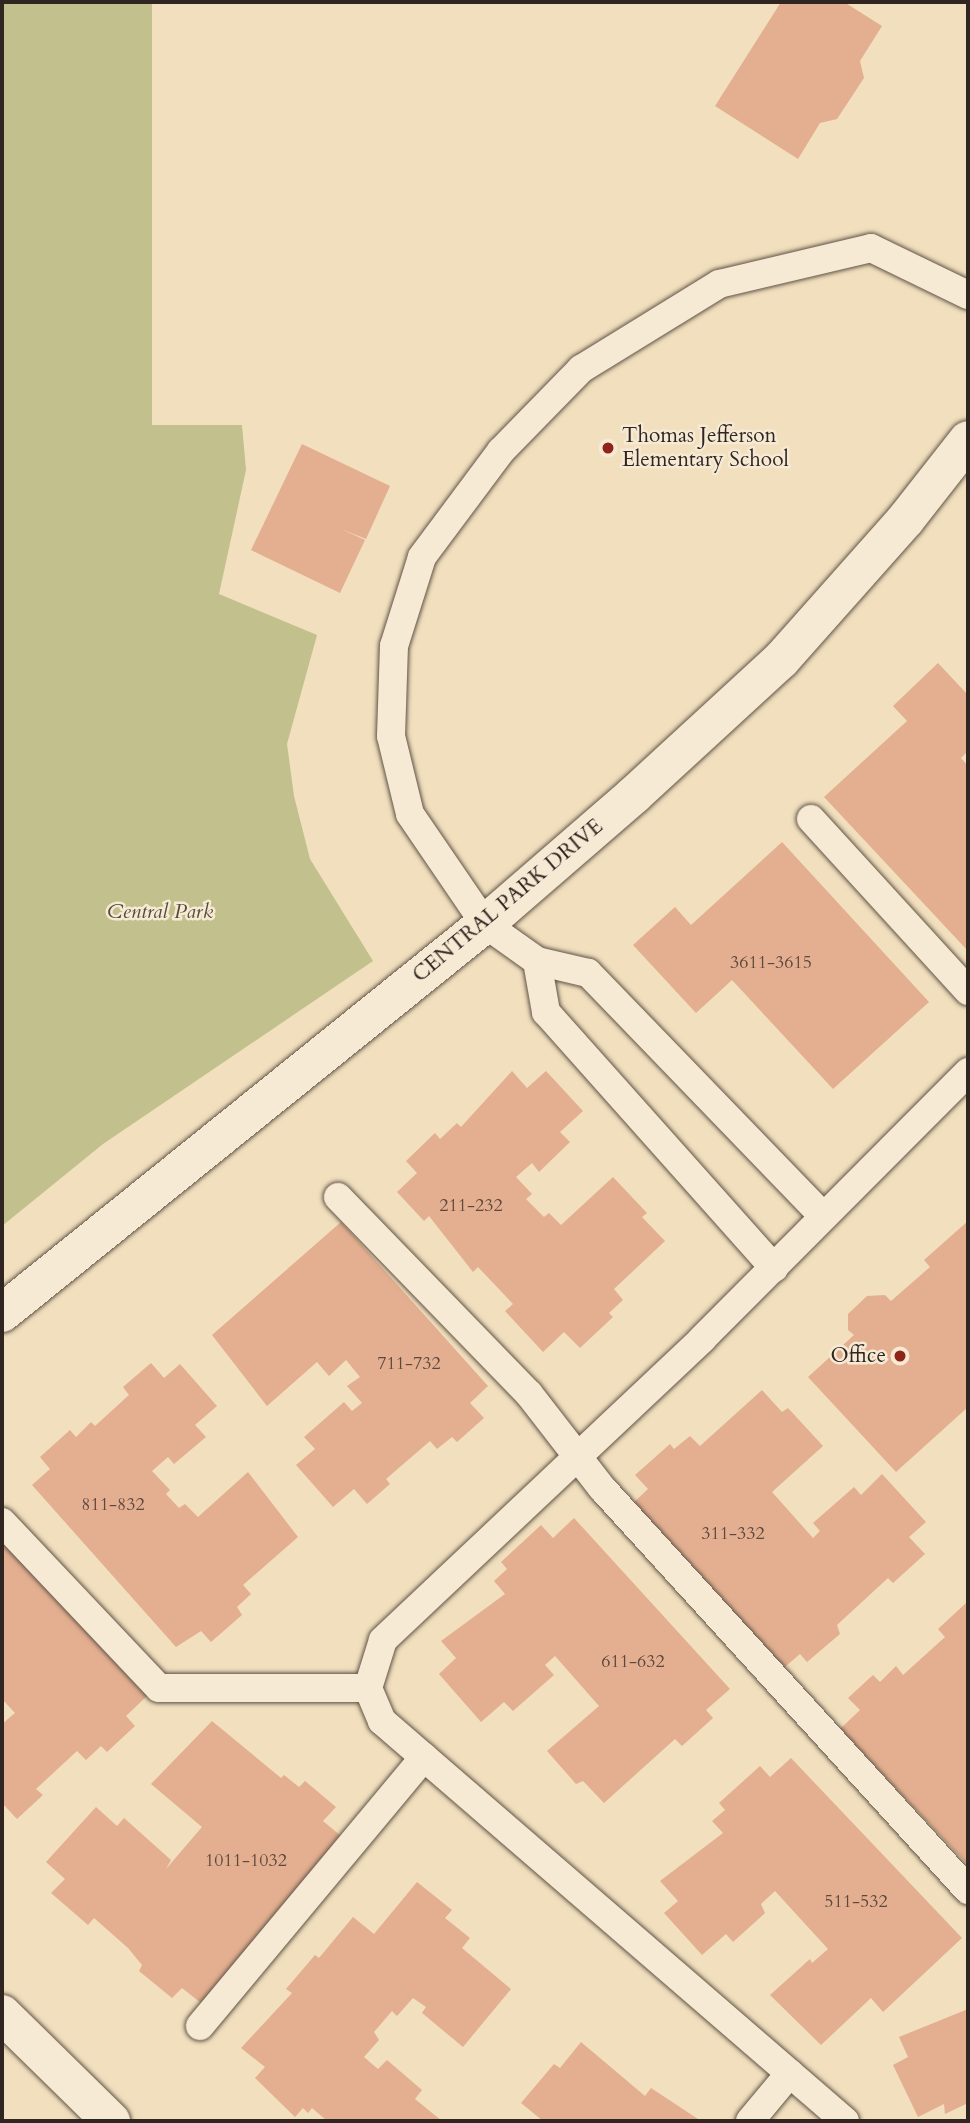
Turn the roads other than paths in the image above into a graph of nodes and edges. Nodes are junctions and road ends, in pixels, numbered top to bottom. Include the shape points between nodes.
1 (968, 295) edge
2 (968, 440) edge
3 (811, 819) dead end
4 (485, 924) junction
5 (537, 961) junction
6 (968, 991) edge
7 (968, 1072) edge
8 (338, 1197) dead end
9 (823, 1216) junction
10 (774, 1268) junction
11 (2, 1313) edge
12 (577, 1457) junction
13 (2, 1522) edge
14 (368, 1688) junction
15 (424, 1757) junction
16 (968, 1890) edge
17 (2, 2014) edge
18 (200, 2026) dead end
19 (790, 2073) junction
20 (111, 2121) edge
21 (750, 2121) edge
22 (845, 2121) edge

1 - 4 lane via 870,248 719,284 581,369 502,450 422,557 394,646 391,736 410,814
2 - 4 street, CENTRAL PARK DRIVE via 781,660
3 - 6 lane
4 - 5 lane
4 - 11 street, CENTRAL PARK DRIVE
5 - 9 lane via 588,973
5 - 10 lane via 546,1012
7 - 9 lane
8 - 12 lane via 529,1394
9 - 10 lane
10 - 12 lane
12 - 14 lane via 383,1640
12 - 16 lane
13 - 14 lane via 159,1688
14 - 15 lane via 382,1721
15 - 18 lane
15 - 19 lane
17 - 20 street
19 - 21 lane
19 - 22 lane

